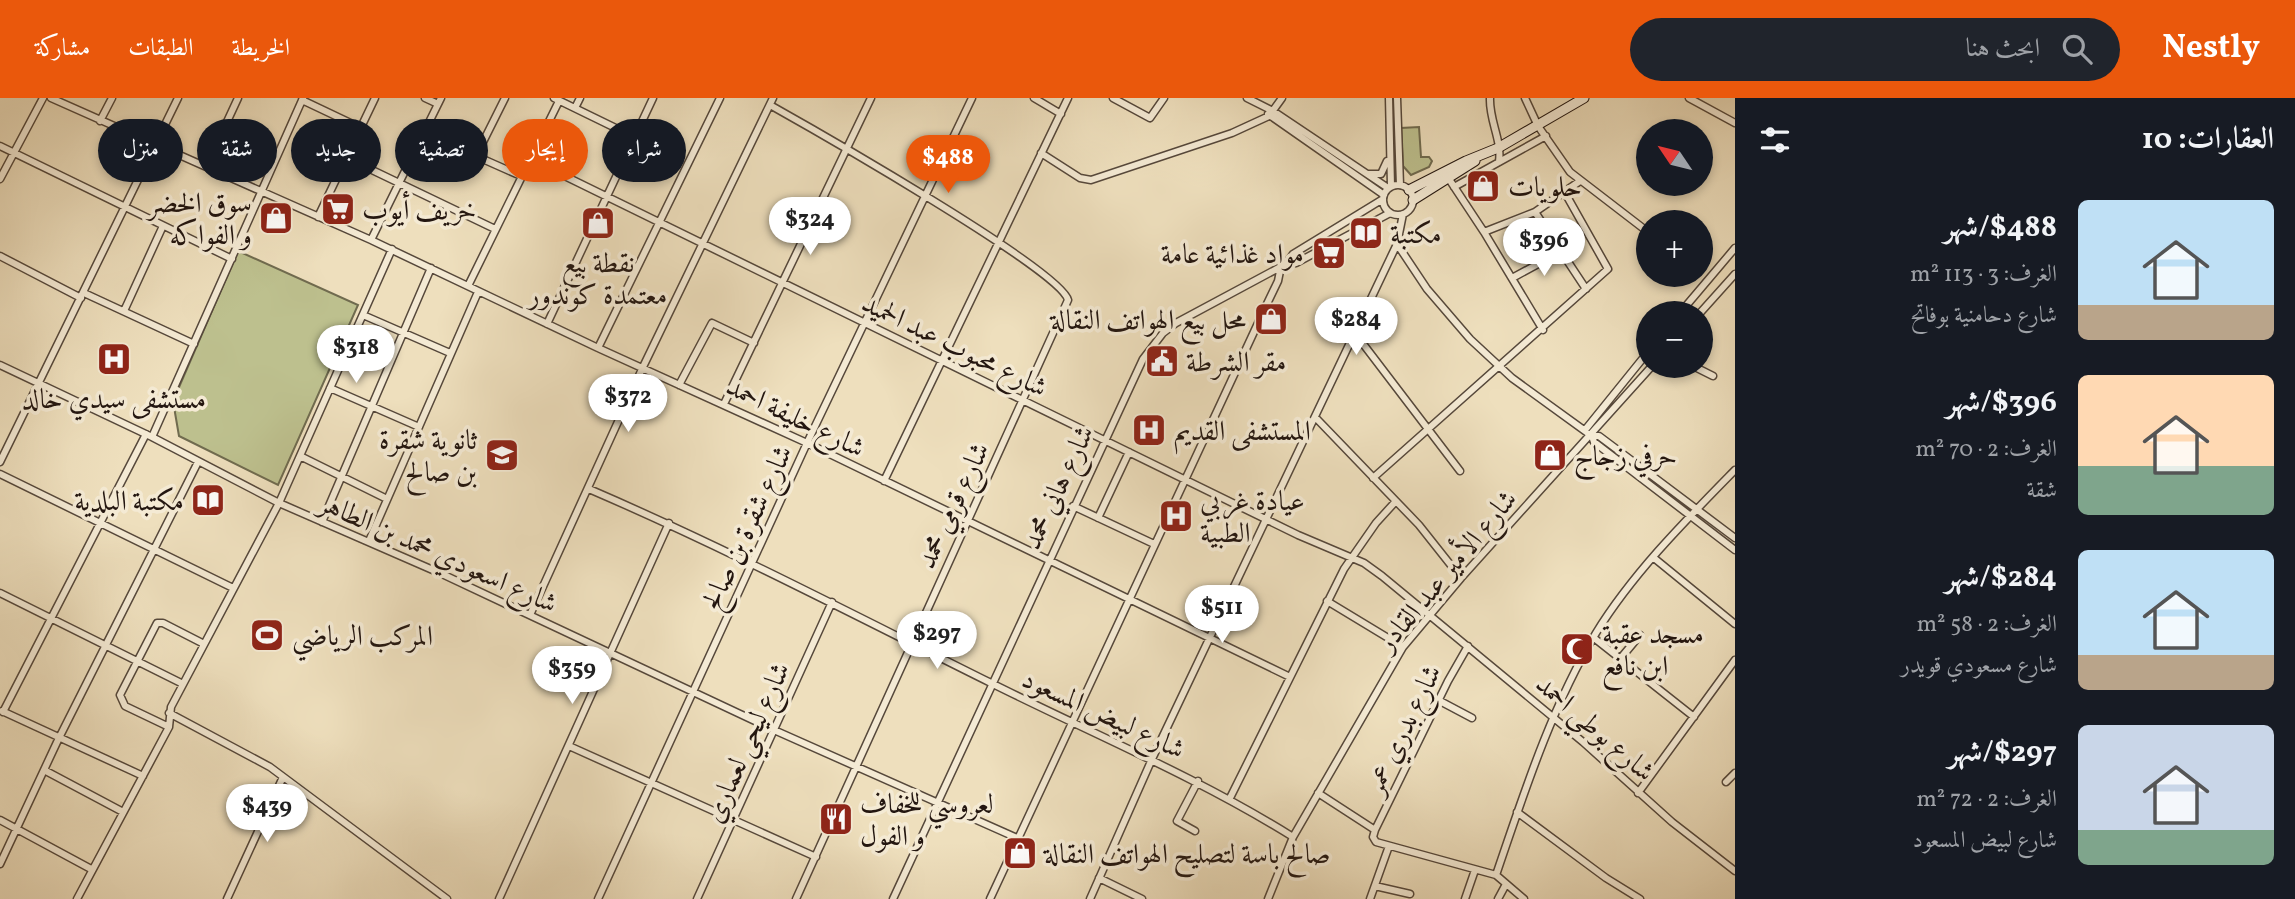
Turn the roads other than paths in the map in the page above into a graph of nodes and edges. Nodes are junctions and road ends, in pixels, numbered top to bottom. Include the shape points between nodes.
1 (43, 98) edge
2 (51, 98) edge
3 (112, 98) edge
4 (178, 98) edge
5 (238, 98) edge
6 (375, 98) edge
7 (425, 98) edge
8 (505, 98) edge
9 (580, 98) edge
10 (653, 98) edge
11 (720, 98) edge
12 (871, 98) edge
13 (972, 98) edge
14 (1034, 98) edge
15 (1068, 98) edge
16 (1113, 98) edge
17 (1164, 98) edge
18 (1247, 98) edge
19 (1282, 98) edge
20 (1389, 98) edge
21 (1397, 98) edge
22 (1490, 98) edge
23 (1525, 98) edge
24 (1584, 98) edge
25 (1689, 98) edge
26 (303, 99) edge
27 (556, 99) edge
28 (440, 101) edge
29 (772, 101) edge
30 (575, 108) junction
31 (1269, 112) junction
32 (1061, 114) junction
33 (101, 119) edge
34 (168, 119) edge
35 (228, 119) edge
36 (343, 119) edge
37 (365, 119) edge
38 (431, 119) edge
39 (547, 119) edge
40 (643, 119) edge
41 (98, 120) edge
42 (602, 122) edge
43 (1735, 123) edge
44 (1538, 126) junction
45 (488, 132) edge
46 (1546, 136) junction
47 (0, 146) edge
48 (1501, 146) junction
49 (846, 148) junction
50 (1488, 152) junction
51 (15, 153) junction
52 (1041, 153) junction
53 (1389, 156) junction
54 (1499, 162) junction
55 (1363, 174) junction
56 (381, 175) edge
57 (0, 179) edge
58 (1580, 181) junction
59 (138, 182) edge
60 (240, 182) edge
61 (335, 182) edge
62 (518, 182) edge
63 (576, 182) edge
64 (611, 182) edge
65 (399, 183) junction
66 (1452, 183) junction
67 (1400, 185) junction
68 (1564, 191) junction
69 (1386, 192) junction
70 (262, 193) junction
71 (924, 195) junction
72 (1411, 195) junction
73 (604, 196) junction
74 (126, 210) junction
75 (1535, 212) junction
76 (1390, 213) junction
77 (1403, 214) junction
78 (318, 217) junction
79 (658, 223) junction
80 (1636, 223) edge
81 (162, 228) junction
82 (495, 229) junction
83 (1484, 232) junction
84 (371, 240) junction
85 (999, 243) junction
86 (1397, 244) junction
87 (704, 246) junction
88 (1735, 248) edge
89 (392, 249) junction
90 (1560, 252) junction
91 (0, 256) edge
92 (232, 259) junction
93 (1283, 265) junction
94 (431, 268) junction
95 (1713, 273) edge
96 (1735, 274) edge
97 (1514, 277) junction
98 (783, 283) junction
99 (468, 286) junction
100 (1701, 287) edge
101 (1586, 289) junction
102 (478, 292) junction
103 (83, 295) junction
104 (1690, 301) edge
105 (1711, 301) edge
106 (124, 311) junction
107 (363, 315) junction
108 (547, 324) junction
109 (865, 324) junction
110 (1543, 330) junction
111 (1354, 332) junction
112 (403, 333) junction
113 (754, 343) junction
114 (194, 344) junction
115 (598, 348) junction
116 (450, 353) junction
117 (942, 361) junction
118 (0, 365) edge
119 (1499, 365) junction
120 (1636, 367) edge
121 (642, 369) junction
122 (1642, 378) edge
123 (38, 383) junction
124 (679, 385) junction
125 (330, 388) junction
126 (1023, 400) junction
127 (724, 404) junction
128 (371, 406) junction
129 (1315, 417) junction
130 (419, 427) junction
131 (1428, 429) junction
132 (1585, 430) junction
133 (149, 436) junction
134 (1592, 436) junction
135 (1105, 439) junction
136 (807, 443) junction
137 (1129, 452) junction
138 (300, 456) junction
139 (0, 461) edge
140 (198, 463) junction
141 (1735, 470) edge
142 (1460, 471) dead end
143 (0, 474) edge
144 (341, 476) junction
145 (1373, 478) junction
146 (1185, 480) junction
147 (884, 481) junction
148 (589, 489) junction
149 (387, 499) junction
150 (1396, 501) junction
151 (279, 503) junction
152 (1073, 506) junction
153 (1698, 508) junction
154 (1691, 514) junction
155 (1098, 519) junction
156 (1267, 519) junction
157 (969, 520) junction
158 (322, 522) junction
159 (669, 523) junction
160 (99, 524) junction
161 (1735, 538) edge
162 (369, 541) junction
163 (1154, 544) junction
164 (156, 549) junction
165 (1735, 550) edge
166 (1351, 558) junction
167 (1654, 558) junction
168 (1047, 561) junction
169 (754, 564) junction
170 (1461, 578) junction
171 (233, 588) junction
172 (0, 593) edge
173 (1129, 599) junction
174 (1326, 601) junction
175 (832, 602) junction
176 (530, 615) junction
177 (1430, 615) junction
178 (50, 618) junction
179 (1735, 624) edge
180 (1640, 635) dead end
181 (1211, 637) junction
182 (1594, 638) junction
183 (912, 643) junction
184 (204, 644) junction
185 (106, 645) junction
186 (1468, 646) junction
187 (1403, 647) junction
188 (610, 653) junction
189 (1620, 659) junction
190 (1735, 660) edge
191 (135, 661) junction
192 (1290, 677) junction
193 (183, 684) junction
194 (992, 684) junction
195 (693, 689) junction
196 (1438, 700) junction
197 (2, 711) edge
198 (169, 713) junction
199 (1694, 717) junction
200 (1472, 718) dead end
201 (1554, 718) junction
202 (1073, 722) junction
203 (169, 727) junction
204 (774, 730) junction
205 (58, 740) junction
206 (569, 746) junction
207 (1152, 759) junction
208 (857, 766) junction
209 (44, 770) junction
210 (1735, 773) edge
211 (143, 776) junction
212 (283, 777) junction
213 (650, 781) junction
214 (1198, 781) junction
215 (1726, 782) dead end
216 (1318, 793) junction
217 (1639, 793) junction
218 (1230, 797) junction
219 (937, 802) junction
220 (123, 811) junction
221 (1517, 812) junction
222 (733, 819) junction
223 (0, 820) edge
224 (17, 828) junction
225 (1375, 830) junction
226 (1195, 831) dead end
227 (1293, 837) junction
228 (1017, 838) junction
229 (1389, 846) junction
230 (816, 857) junction
231 (0, 864) edge
232 (91, 869) junction
233 (1475, 870) junction
234 (1735, 871) edge
235 (1496, 875) junction
236 (1099, 878) junction
237 (1375, 886) junction
238 (1505, 886) junction
239 (1410, 894) dead end
240 (78, 899) edge
241 (227, 899) edge
242 (447, 899) edge
243 (499, 899) edge
244 (597, 899) edge
245 (698, 899) edge
246 (796, 899) edge
247 (893, 899) edge
248 (990, 899) edge
249 (1090, 899) edge
250 (1142, 899) edge
251 (1268, 899) edge
252 (1370, 899) edge
253 (1465, 899) edge
254 (1498, 899) edge
255 (1524, 899) edge
256 (1640, 899) edge

1 - 51 street
2 - 41 street, شارع خليفة احمد
3 - 33 street
4 - 34 street
5 - 35 street
6 - 37 street
7 - 28 street
8 - 45 street
9 - 30 street
10 - 40 street
11 - 79 street
12 - 49 street
13 - 71 street, شارع شقرة بن صالح
14 - 32 street
15 - 32 street
16 - 17 street via 1150,118
18 - 31 street
19 - 31 street
20 - 53 street
21 - 67 street
22 - 48 street via 1490,114
23 - 44 street
24 - 44 street
25 - 43 street
26 - 36 street
26 - 70 street
27 - 30 street
27 - 39 street
28 - 38 street
29 - 49 street
29 - 87 street
30 - 42 street
31 - 52 street via 1192,147 1091,180
31 - 55 street
31 - 69 street
32 - 52 street
44 - 46 street
44 - 48 street
46 - 54 street
46 - 58 street
47 - 51 street
48 - 50 street
48 - 54 street
49 - 71 street
49 - 98 street
50 - 66 street
50 - 72 street
51 - 57 street
51 - 74 street
52 - 85 street
53 - 55 street via 1381,174
53 - 69 street
54 - 66 street
55 - 69 street
56 - 65 street
58 - 68 street
58 - 80 street
59 - 74 street
60 - 70 street, شارع خليفة احمد
61 - 78 street
62 - 82 street
63 - 73 street, شارع محبوب عبد الحميد
64 - 73 street
65 - 82 street
65 - 84 street
66 - 72 street
66 - 83 street
67 - 69 street
67 - 72 street
68 - 75 street
68 - 101 street via 1608,268
69 - 76 street
69 - 93 street, شارع هاني محمد
70 - 78 street, شارع خليفة احمد
70 - 92 street
71 - 85 street
71 - 109 street, شارع شقرة بن صالح
72 - 77 street via 1411,207
73 - 79 street, شارع محبوب عبد الحميد
73 - 108 street
74 - 81 street
74 - 103 street
75 - 83 street
75 - 90 street
76 - 77 street
76 - 93 street via 1296,263
77 - 86 street
78 - 84 street, شارع خليفة احمد
79 - 87 street, شارع محبوب عبد الحميد
79 - 115 street
81 - 92 street
81 - 106 street
82 - 99 street
83 - 97 street
84 - 89 street, شارع خليفة احمد
85 - 117 street
85 - 126 street, شارع قرمي محمد via 1064,290 1068,300
86 - 111 street
86 - 119 street via 1445,312
87 - 98 street, شارع محبوب عبد الحميد
87 - 121 street
88 - 95 street
89 - 94 street, شارع خليفة احمد
89 - 107 street
90 - 97 street
90 - 101 street
91 - 103 street
92 - 114 street
93 - 135 street, شارع هاني محمد via 1163,333 1139,366
93 - 146 street
94 - 99 street, شارع خليفة احمد
94 - 112 street
96 - 105 street
97 - 110 street
98 - 109 street, شارع محبوب عبد الحميد
98 - 113 street
99 - 102 street, شارع خليفة احمد
100 - 104 street
101 - 110 street
102 - 108 street, شارع خليفة احمد
102 - 116 street
103 - 106 street
103 - 123 street
106 - 114 street
107 - 112 street
107 - 125 street
108 - 115 street, شارع خليفة احمد
109 - 117 street, شارع محبوب عبد الحميد
109 - 136 street, شارع شقرة بن صالح
110 - 119 street
111 - 129 street
111 - 131 street
112 - 116 street
112 - 128 street
113 - 124 street via 712,323
113 - 127 street
114 - 133 street
115 - 121 street, شارع خليفة احمد
116 - 130 street
117 - 126 street, شارع محبوب عبد الحميد
117 - 147 street
118 - 123 street, شارع اسعودي محمد بن الطاهر
119 - 131 street
119 - 132 street
120 - 132 street
121 - 124 street, شارع خليفة احمد
121 - 148 street
122 - 134 street, شارع الأمير عبد القادر
123 - 133 street, شارع اسعودي محمد بن الطاهر
123 - 139 street
124 - 127 street, شارع خليفة احمد
125 - 128 street
125 - 138 street
126 - 135 street, شارع محبوب عبد الحميد
126 - 157 street, شارع قرمي محمد
127 - 136 street, شارع خليفة احمد
128 - 130 street
128 - 144 street
129 - 145 street
129 - 156 street
130 - 149 street
131 - 142 street
131 - 145 street
132 - 134 street
133 - 140 street, شارع اسعودي محمد بن الطاهر
133 - 160 street
134 - 153 street via 1600,436
134 - 154 street
134 - 170 street, شارع الأمير عبد القادر
135 - 137 street, شارع محبوب عبد الحميد
135 - 152 street, شارع هاني محمد
136 - 147 street, شارع خليفة احمد
136 - 169 street, شارع شقرة بن صالح
137 - 146 street, شارع محبوب عبد الحميد
137 - 155 street
138 - 144 street
138 - 151 street
140 - 151 street, شارع اسعودي محمد بن الطاهر
140 - 164 street
141 - 153 street
143 - 160 street
144 - 149 street
144 - 158 street
145 - 150 street
146 - 156 street, شارع محبوب عبد الحميد
146 - 163 street
147 - 157 street, شارع خليفة احمد
148 - 159 street, شارع لبيض المسعود
148 - 176 street
149 - 162 street
150 - 166 street
150 - 170 street
151 - 158 street, شارع اسعودي محمد بن الطاهر
151 - 171 street
152 - 155 street
152 - 168 street, شارع هاني محمد
153 - 154 street
153 - 161 street
154 - 165 street
154 - 167 street
155 - 163 street
156 - 166 street, شارع محبوب عبد الحميد
156 - 181 street
157 - 168 street, شارع خليفة احمد
157 - 183 street, شارع قرمي محمد
158 - 162 street, شارع اسعودي محمد بن الطاهر
159 - 169 street, شارع لبيض المسعود
159 - 188 street
160 - 164 street
160 - 178 street
162 - 176 street, شارع اسعودي محمد بن الطاهر
163 - 173 street
164 - 171 street
164 - 185 street
166 - 174 street
166 - 177 street, شارع محبوب عبد الحميد via 1373,568
167 - 179 street
167 - 182 street
168 - 173 street, شارع خليفة احمد
168 - 194 street, شارع هاني محمد
169 - 175 street, شارع لبيض المسعود
169 - 195 street, شارع شقرة بن صالح
170 - 177 street, شارع الأمير عبد القادر
171 - 184 street
172 - 178 street
173 - 181 street, شارع خليفة احمد
173 - 202 street
174 - 187 street
174 - 192 street
175 - 183 street, شارع لبيض المسعود
175 - 204 street, شارع ليحي لعماري
176 - 188 street, شارع اسعودي محمد بن الطاهر
177 - 186 street, شارع بوطي احمد
177 - 187 street, شارع الأمير عبد القادر
178 - 185 street
178 - 197 street
180 - 189 street
181 - 192 street, شارع خليفة احمد
181 - 207 street
182 - 189 street
182 - 201 street
183 - 194 street, شارع لبيض المسعود
183 - 208 street, شارع قرمي محمد
184 - 191 street via 160,622
184 - 193 street
185 - 191 street
185 - 205 street
186 - 196 street, شارع بدري عمر
186 - 201 street, شارع بوطي احمد
187 - 216 street, شارع الأمير عبد القادر
188 - 195 street, شارع اسعودي محمد بن الطاهر
188 - 206 street
189 - 199 street
190 - 199 street
191 - 193 street
191 - 203 street via 121,701
192 - 218 street
193 - 198 street
194 - 202 street, شارع لبيض المسعود
194 - 219 street, شارع هاني محمد
195 - 204 street, شارع اسعودي محمد بن الطاهر
195 - 213 street, شارع شقرة بن صالح
196 - 200 street
196 - 225 street, شارع بدري عمر
197 - 205 street
198 - 203 street
198 - 212 street via 250,754
199 - 217 street
201 - 217 street, شارع بوطي احمد
201 - 221 street
202 - 207 street, شارع لبيض المسعود
202 - 228 street
203 - 211 street
204 - 208 street, شارع اسعودي محمد بن الطاهر
204 - 222 street, شارع ليحي لعماري
205 - 209 street
205 - 211 street
206 - 213 street
206 - 243 street
207 - 214 street, شارع لبيض المسعود
207 - 236 street
208 - 219 street, شارع اسعودي محمد بن الطاهر
208 - 230 street, شارع قرمي محمد
209 - 220 street
209 - 224 street
210 - 215 street
211 - 220 street
212 - 241 street
212 - 242 street
213 - 222 street
213 - 244 street, شارع شقرة بن صالح
214 - 218 street, شارع لبيض المسعود
214 - 226 street via 1177,821
216 - 225 street
216 - 227 street, شارع الأمير عبد القادر
217 - 234 street, شارع بوطي احمد
218 - 227 street, شارع لبيض المسعود
219 - 228 street, شارع اسعودي محمد بن الطاهر
219 - 247 street, شارع هاني محمد
220 - 232 street
221 - 235 street
221 - 256 street
222 - 230 street
222 - 245 street, شارع ليحي لعماري
223 - 224 street
224 - 231 street
224 - 232 street
225 - 229 street via 1374,840
227 - 251 street, شارع الأمير عبد القادر
228 - 248 street
229 - 233 street
229 - 237 street
230 - 246 street, شارع قرمي محمد
232 - 240 street
233 - 235 street
233 - 253 street
235 - 238 street
236 - 249 street
236 - 250 street
237 - 239 street
237 - 252 street
238 - 254 street
238 - 255 street

